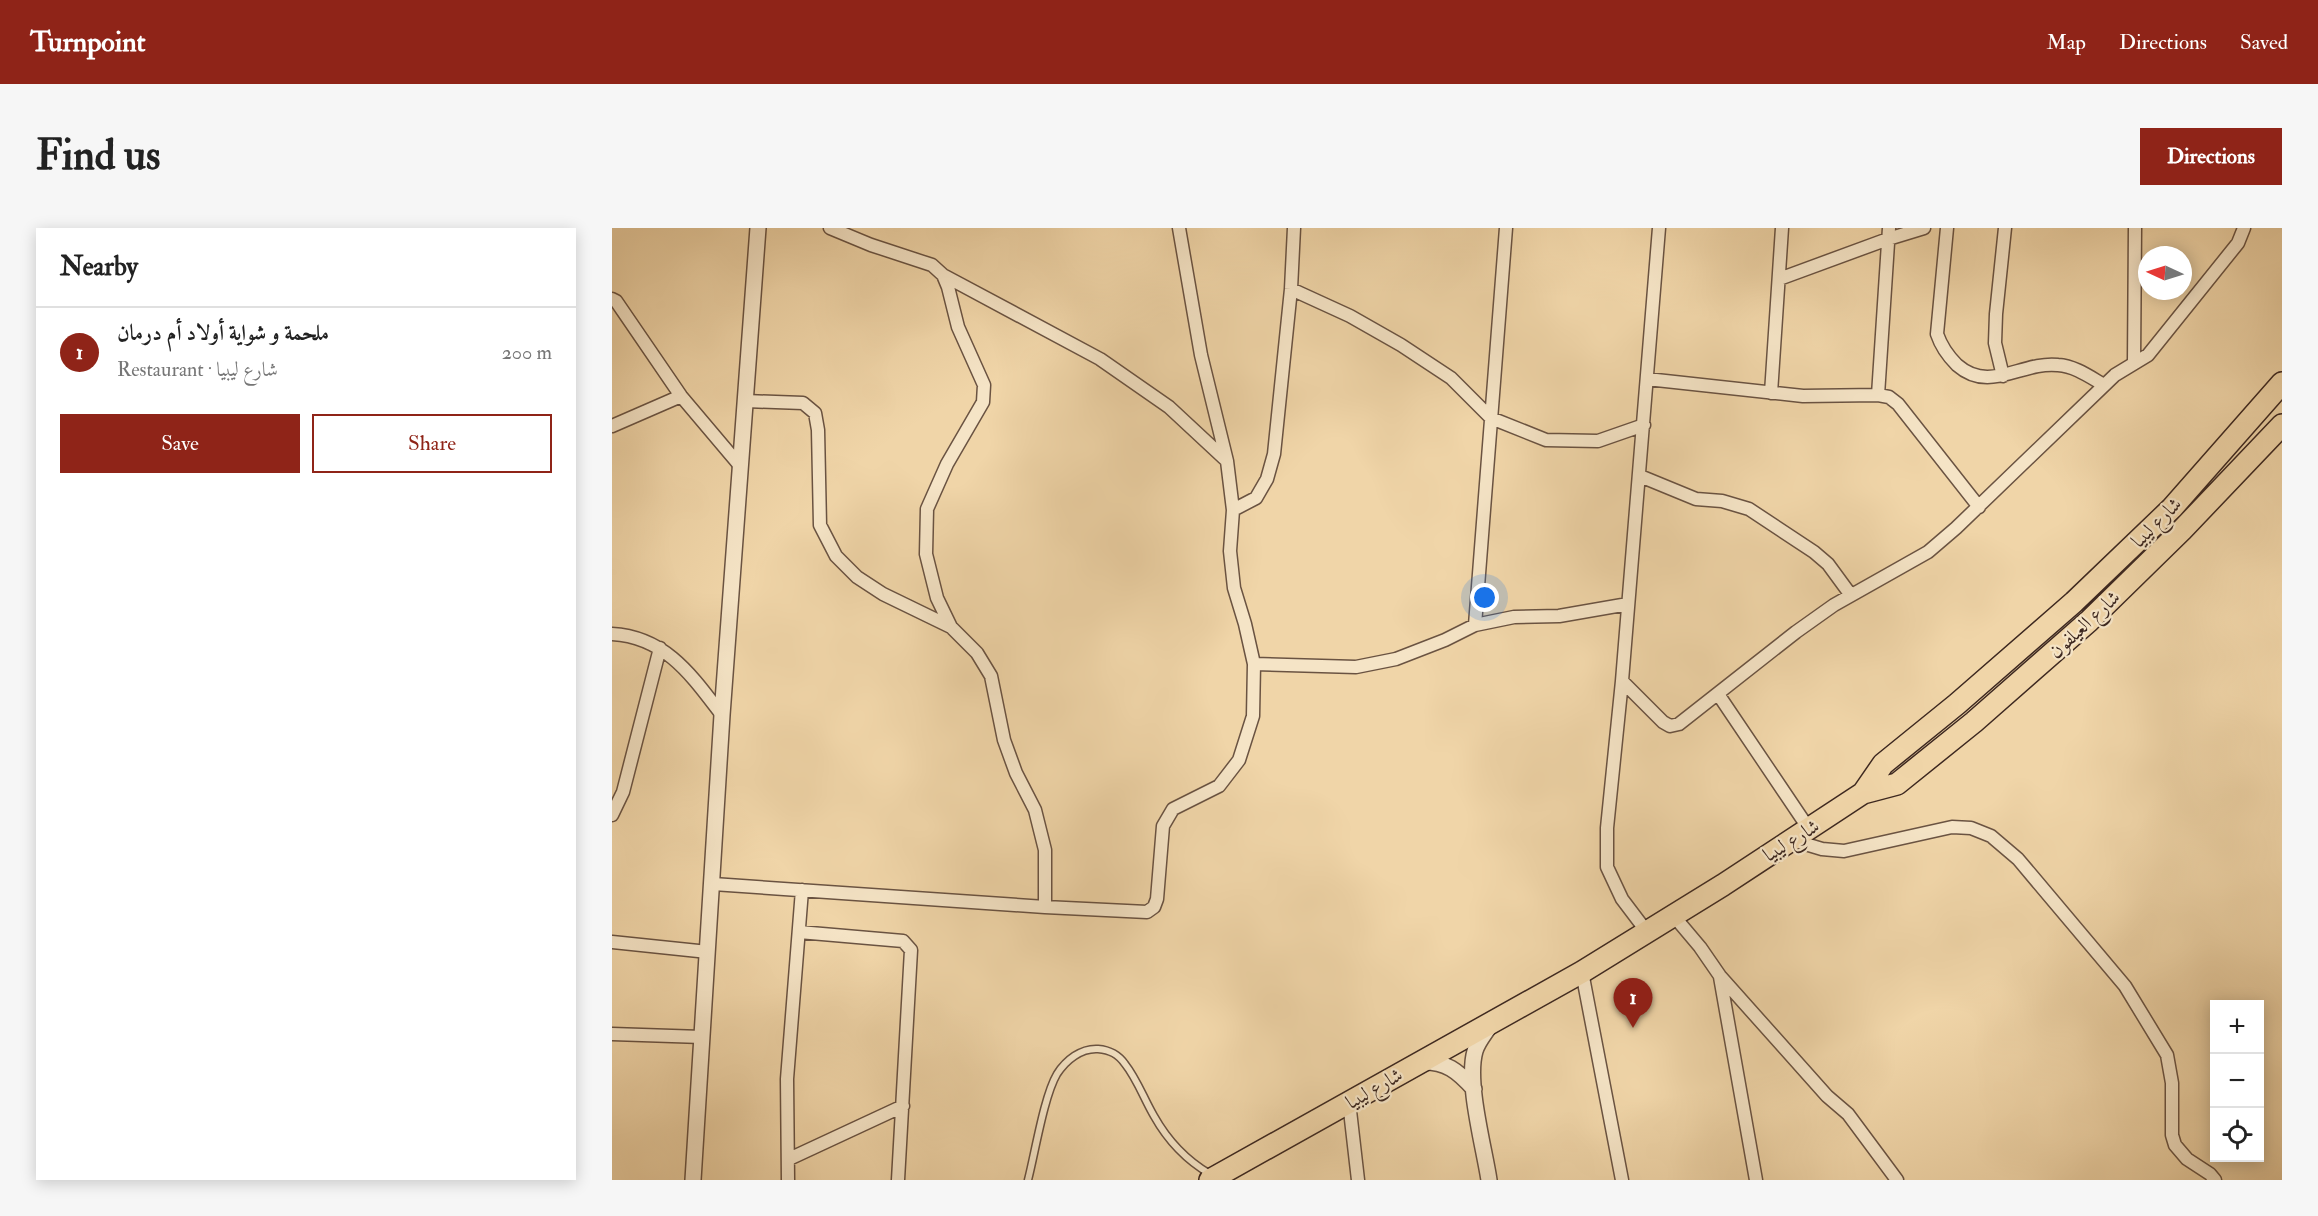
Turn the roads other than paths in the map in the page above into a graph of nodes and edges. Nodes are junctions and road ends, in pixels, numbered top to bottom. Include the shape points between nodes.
1 (758, 228) edge
2 (830, 228) edge
3 (1179, 228) edge
4 (1294, 228) edge
5 (1506, 228) edge
6 (1659, 228) edge
7 (1782, 228) edge
8 (1924, 228) edge
9 (1947, 228) edge
10 (2004, 228) edge
11 (2135, 228) edge
12 (2244, 228) edge
13 (1889, 233) edge
14 (943, 275) junction
15 (1779, 279) junction
16 (1291, 289) junction
17 (612, 299) edge
18 (2134, 363) junction
19 (2002, 376) junction
20 (1647, 379) junction
21 (2282, 383) edge
22 (2104, 385) junction
23 (1771, 393) junction
24 (1878, 394) junction
25 (681, 396) junction
26 (746, 401) junction
27 (1491, 418) junction
28 (2282, 424) edge
29 (1644, 425) junction
30 (612, 426) edge
31 (1227, 460) junction
32 (741, 466) junction
33 (1640, 476) junction
34 (1978, 507) junction
35 (1233, 510) junction
36 (1850, 594) junction
37 (1628, 604) junction
38 (1475, 625) junction
39 (951, 627) junction
40 (612, 634) edge
41 (660, 648) junction
42 (1254, 664) junction
43 (1622, 681) junction
44 (1718, 694) junction
45 (722, 716) junction
46 (1863, 793) junction
47 (612, 815) edge
48 (1800, 834) junction
49 (713, 884) junction
50 (802, 890) junction
51 (1045, 907) junction
52 (1673, 915) junction
53 (798, 932) junction
54 (1647, 932) junction
55 (612, 942) edge
56 (708, 952) junction
57 (1581, 972) junction
58 (1720, 976) junction
59 (1494, 1020) junction
60 (612, 1034) edge
61 (702, 1037) junction
62 (1420, 1062) junction
63 (1474, 1089) junction
64 (1349, 1102) junction
65 (903, 1106) junction
66 (789, 1159) junction
67 (1240, 1171) edge
68 (1212, 1179) edge
69 (693, 1180) edge
70 (788, 1180) edge
71 (898, 1180) edge
72 (1028, 1180) edge
73 (1358, 1180) edge
74 (1489, 1180) edge
75 (1622, 1180) edge
76 (1756, 1180) edge
77 (1897, 1180) edge
78 (2215, 1180) edge

1 - 26 street
2 - 14 street via 932,265
3 - 31 street via 1201,355
4 - 16 street
5 - 27 street
6 - 20 street
7 - 15 street
8 - 13 street
9 - 19 street via 1937,334 1941,345 1966,373 1982,378
10 - 19 street via 1995,343
11 - 18 street
12 - 18 street via 2238,243 2156,347
13 - 15 street
13 - 24 street
14 - 31 street via 1101,359 1169,407
14 - 39 street via 958,327 984,385 983,402 927,508 926,554 937,598
15 - 23 street
16 - 27 street via 1401,345 1451,378
16 - 35 street via 1272,462 1256,498
17 - 25 street
18 - 22 street
19 - 22 street via 2058,365 2073,368
20 - 23 street
20 - 29 street
21 - 46 highway, شارع ليبيا via 2172,508 2065,610 1883,764
22 - 34 street
23 - 24 street
24 - 34 street via 1898,404
25 - 30 street
25 - 32 street
26 - 32 street
26 - 39 street via 803,403 815,413 820,525 836,556 856,577 883,594
27 - 29 street via 1546,441 1598,441
27 - 38 street
28 - 46 highway, شارع العيلفون via 2182,530 2054,652 1897,784
29 - 33 street
31 - 35 street
32 - 45 street
33 - 36 street via 1695,499 1749,509 1814,552
33 - 37 street
34 - 36 street via 1928,552
35 - 42 street via 1230,551 1234,588
36 - 44 street
37 - 38 street via 1559,616 1514,616
37 - 43 street
38 - 42 street via 1396,658 1356,667
39 - 51 street via 977,653 991,676 1004,740 1035,810 1045,850
40 - 41 street via 631,635
41 - 45 street via 692,675
41 - 47 street via 623,792
42 - 51 street via 1253,716 1239,760 1220,786 1173,809 1163,826 1154,907 1147,912
43 - 44 street via 1670,726 1679,724
43 - 54 street via 1607,828 1607,867 1622,898
44 - 48 street
45 - 49 street
46 - 48 highway, شارع ليبيا
48 - 52 highway, شارع ليبيا
48 - 78 street via 1822,849 1844,851 1952,827 1971,828 1991,836 2018,859 2125,986 2167,1056 2175,1145
49 - 50 street
49 - 56 street
50 - 51 street
50 - 53 street
52 - 54 highway, شارع ليبيا
52 - 58 street
53 - 65 street via 903,940 908,944 911,950
53 - 66 street via 787,1079
54 - 57 highway, شارع ليبيا
55 - 56 street
56 - 61 street
57 - 59 highway, شارع ليبيا
57 - 75 street
58 - 76 street
58 - 77 street via 1827,1096 1848,1114
59 - 62 highway, شارع ليبيا
59 - 63 street via 1474,1053
60 - 61 street
61 - 69 street
62 - 63 street via 1445,1064
62 - 64 highway, شارع ليبيا
63 - 74 street
64 - 67 highway, شارع ليبيا
64 - 73 street
65 - 66 street
65 - 71 street
66 - 70 street
67 - 68 highway, شارع ليبيا
68 - 72 lane via 1180,1153 1124,1062 1110,1050 1091,1049 1072,1056 1057,1074

